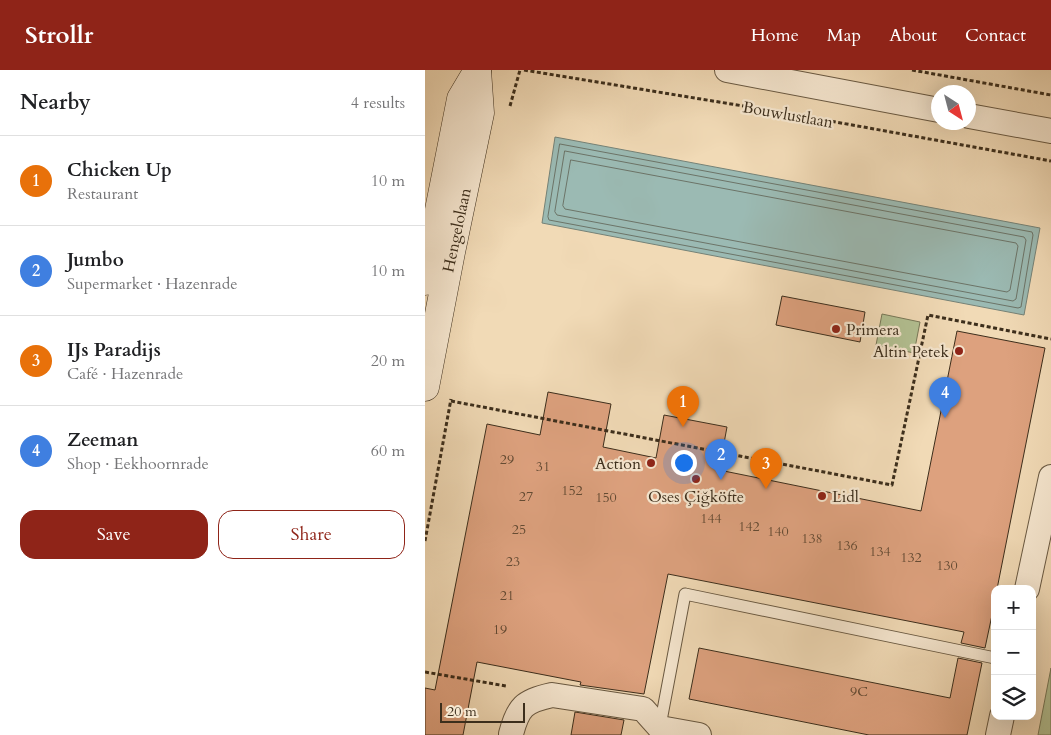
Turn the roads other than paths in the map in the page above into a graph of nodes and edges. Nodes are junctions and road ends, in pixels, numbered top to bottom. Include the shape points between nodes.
1 (727, 70) edge
2 (475, 71) edge
3 (792, 76) edge
4 (931, 108) edge
5 (976, 117) edge
6 (1051, 131) edge
7 (425, 281) edge
8 (425, 387) edge
9 (1051, 477) edge
10 (1028, 585) edge
11 (991, 657) edge
12 (1001, 720) edge
13 (659, 731) edge
14 (511, 734) dead end
15 (699, 735) edge
16 (999, 735) edge

1 - 3 street, Bouwlustlaan
2 - 7 street, Hengelolaan via 461,99
2 - 8 street, Hengelolaan via 480,113
3 - 4 street, Bouwlustlaan
5 - 6 street
9 - 10 street
11 - 13 lane via 685,594
12 - 16 street
13 - 14 street via 643,709 552,694 526,705 516,715
13 - 15 street

